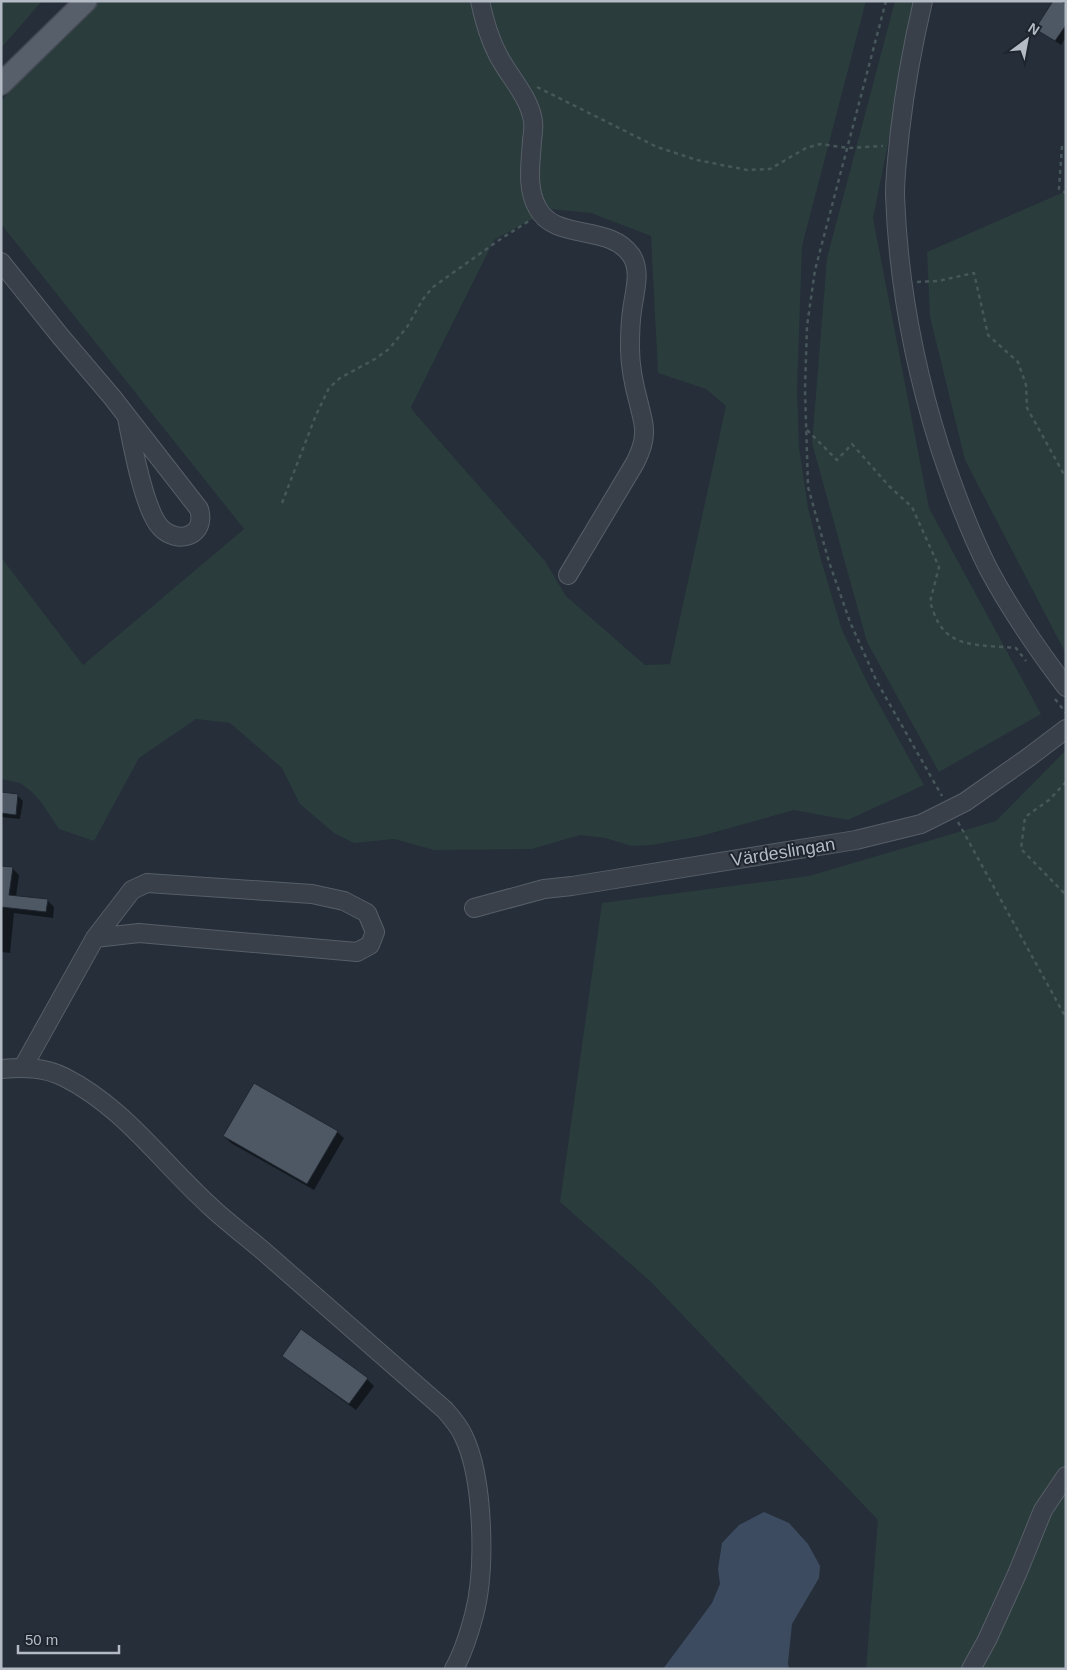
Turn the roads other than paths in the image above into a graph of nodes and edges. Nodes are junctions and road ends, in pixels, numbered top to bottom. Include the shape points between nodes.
1 (86, 1) edge
2 (480, 1) edge
3 (923, 1) edge
4 (1, 84) edge
5 (1, 262) edge
6 (127, 418) junction
7 (568, 575) dead end
8 (1060, 692) edge
9 (1066, 729) edge
10 (474, 908) dead end
11 (95, 938) junction
12 (23, 1067) junction
13 (1, 1069) edge
14 (1066, 1476) edge
15 (454, 1669) edge
16 (972, 1669) edge

1 - 4 main road
2 - 7 street via 498,56 530,108 534,125 530,188 536,207 561,227 611,239 631,255 636,266 630,365 645,433 642,448
3 - 8 street via 905,92 895,194 912,346 928,410 965,519 990,571
5 - 6 street
6 - 6 street via 199,509 202,519 191,534 182,537 171,535 154,517 135,458
9 - 10 street, Värdeslingan via 966,802 921,824 856,840 544,889
11 - 11 street via 139,933 357,952 370,945 375,932 367,913 344,901 312,894 147,883 132,890
11 - 12 street
12 - 13 street
12 - 15 street via 64,1077 107,1103 212,1208 455,1421 470,1450 475,1471 481,1570 475,1614
14 - 16 street via 1043,1510

